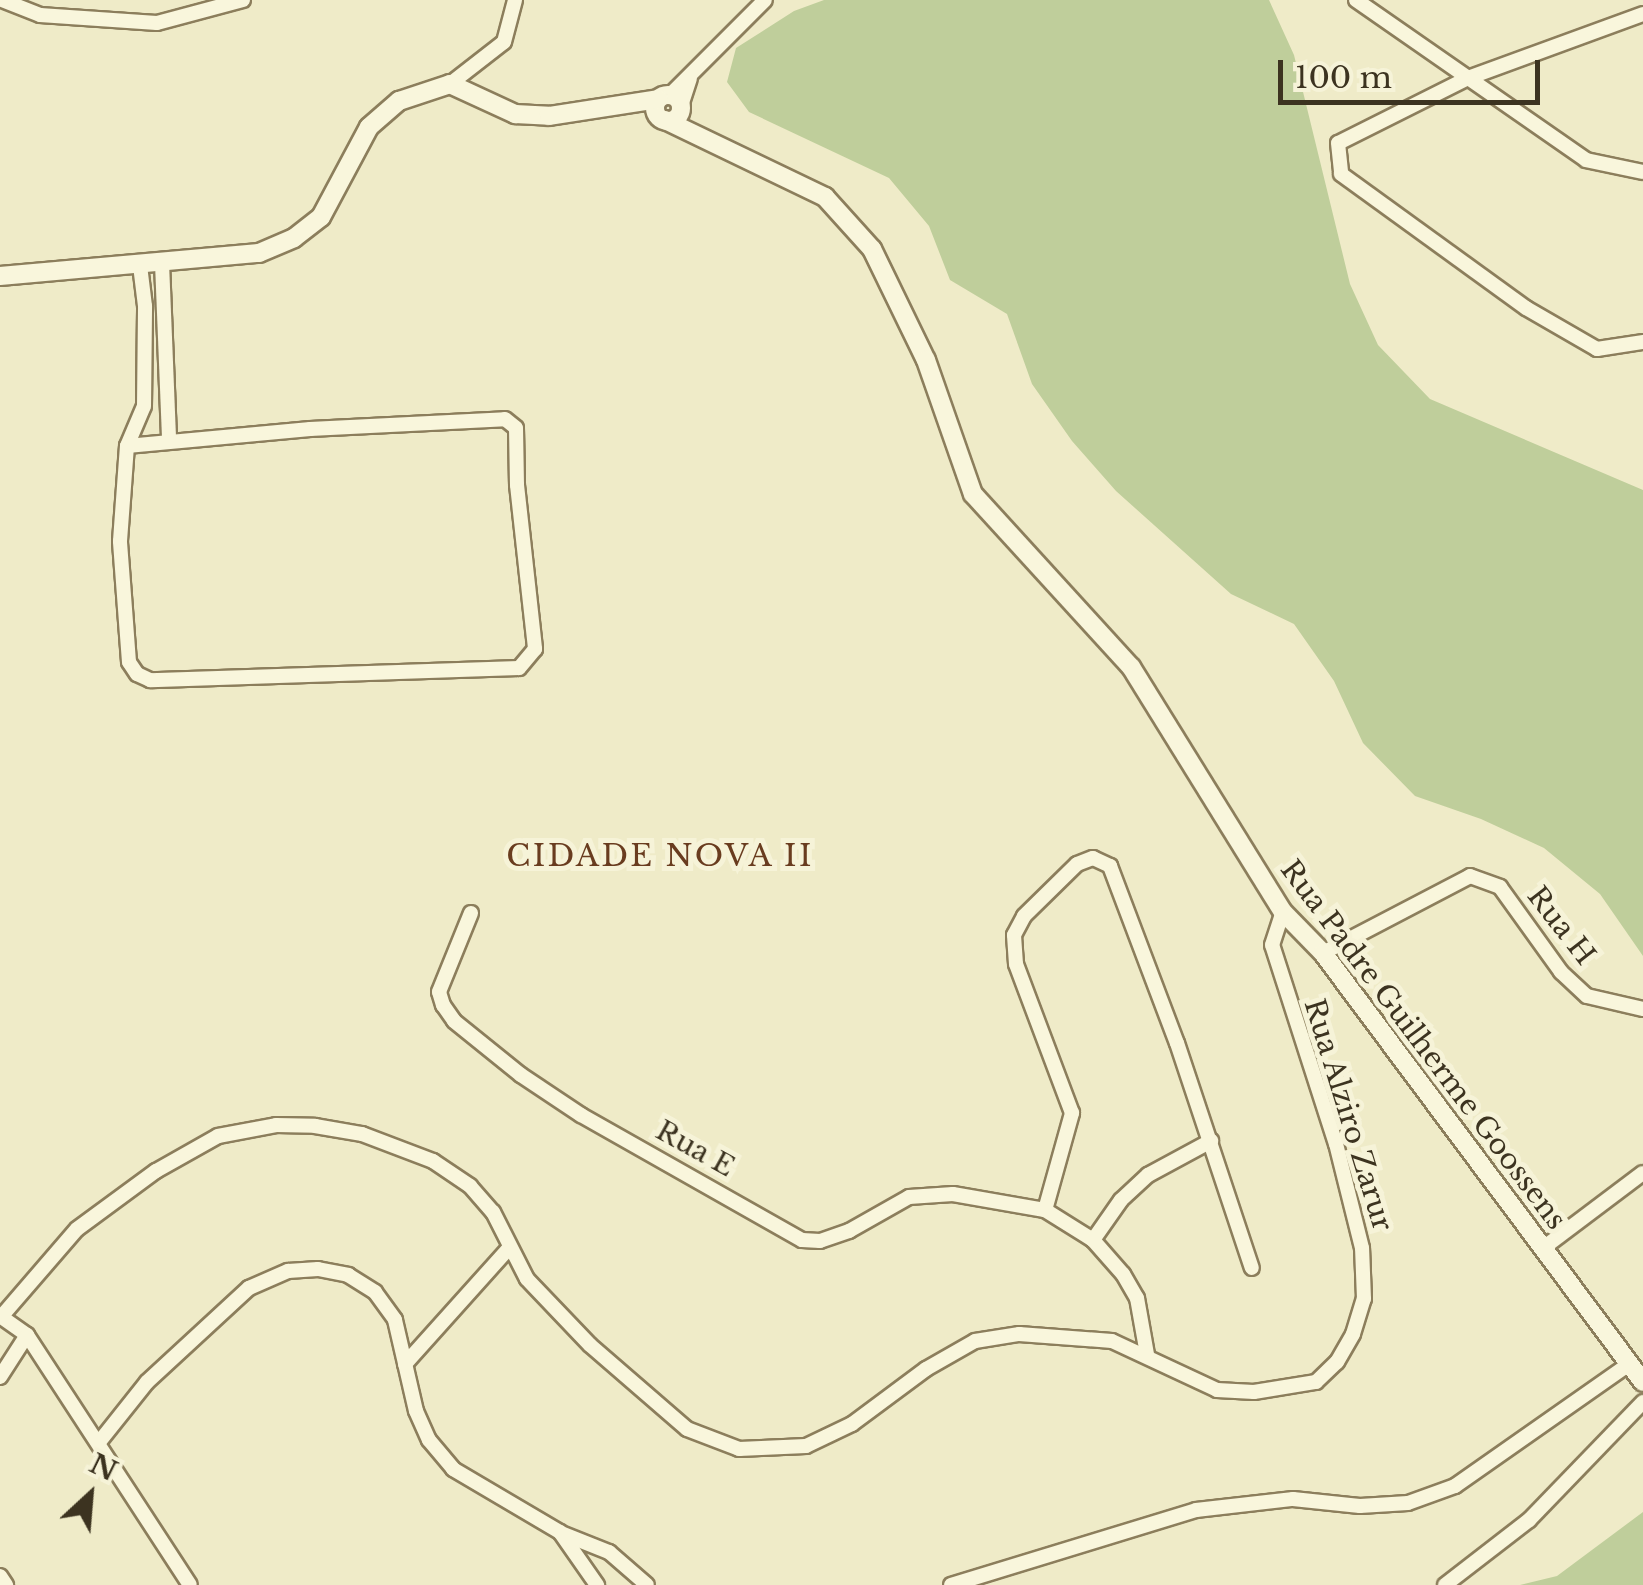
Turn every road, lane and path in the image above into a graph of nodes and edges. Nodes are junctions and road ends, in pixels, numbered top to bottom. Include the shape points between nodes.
1 (2, 0) edge
2 (243, 0) edge
3 (515, 0) edge
4 (766, 0) edge
5 (1356, 0) edge
6 (1643, 14) edge
7 (1468, 78) junction
8 (450, 84) junction
9 (669, 109) junction
10 (1643, 172) edge
11 (162, 263) junction
12 (140, 265) junction
13 (0, 276) edge
14 (1643, 342) edge
15 (169, 440) junction
16 (126, 446) junction
17 (1283, 912) junction
18 (471, 913) dead end
19 (1322, 953) junction
20 (1643, 1009) edge
21 (1211, 1141) junction
22 (1643, 1173) edge
23 (1044, 1210) junction
24 (1093, 1240) junction
25 (509, 1248) junction
26 (1542, 1249) junction
27 (1252, 1268) dead end
28 (0, 1317) edge
29 (27, 1335) junction
30 (1147, 1354) junction
31 (405, 1364) junction
32 (1629, 1364) junction
33 (0, 1377) edge
34 (1643, 1382) edge
35 (1643, 1402) edge
36 (100, 1441) junction
37 (560, 1532) junction
38 (0, 1576) edge
39 (6, 1585) edge
40 (190, 1585) edge
41 (597, 1585) edge
42 (647, 1585) edge
43 (951, 1585) edge
44 (1445, 1585) edge

1 - 2 street via 40,15 158,23
3 - 8 street via 504,42
4 - 9 street via 692,74
5 - 7 street
6 - 7 street
7 - 10 street via 1586,160
7 - 14 street via 1338,144 1341,174 1526,308 1597,349
8 - 9 street via 515,114
8 - 11 street via 400,101 369,127 322,217 294,238 259,253
9 - 17 street, Rua Padre Guilherme Goossens via 704,142 825,197 872,249 926,360 974,494 1131,667
11 - 12 street
11 - 15 street
12 - 13 street
12 - 16 street via 144,406
15 - 16 street
15 - 16 street via 505,419 516,428 535,650 518,668 150,680 137,674 129,662 122,604
17 - 19 street, Rua Padre Guilherme Goossens
17 - 30 street, Rua Alziro Zarur via 1272,945 1362,1248 1364,1299 1354,1334 1316,1382 1287,1390 1217,1390
18 - 23 street, Rua E via 439,992 454,1020 581,1115 802,1240 849,1231 910,1197 953,1194
19 - 20 street, Rua H via 1470,876 1500,887 1561,972 1587,996
19 - 26 street, Rua Padre Guilherme Goossens
21 - 23 street via 1110,866 1093,858 1077,864 1024,916 1013,948 1072,1113
21 - 24 street via 1148,1176
21 - 27 street
22 - 26 street
23 - 24 street
24 - 30 street via 1137,1298
25 - 28 street, Rua Alziro Zarur via 493,1212 433,1161 362,1134 276,1125 218,1136 156,1171 78,1229
25 - 30 street, Rua Alziro Zarur via 527,1279 590,1345 687,1429 739,1450 806,1446 852,1424 976,1341 1074,1335
25 - 31 street
26 - 32 street, Rua Padre Guilherme Goossens
28 - 29 street
29 - 33 street
29 - 36 street
31 - 36 street via 395,1320 375,1292 348,1275 288,1271 249,1288 201,1329
31 - 37 street via 416,1411 452,1469
32 - 34 street, Rua Padre Guilherme Goossens
32 - 43 street via 1455,1486 1408,1503 1293,1499 1196,1510
35 - 44 street via 1529,1520
36 - 40 street
37 - 41 street
37 - 42 street via 609,1552
38 - 39 street

